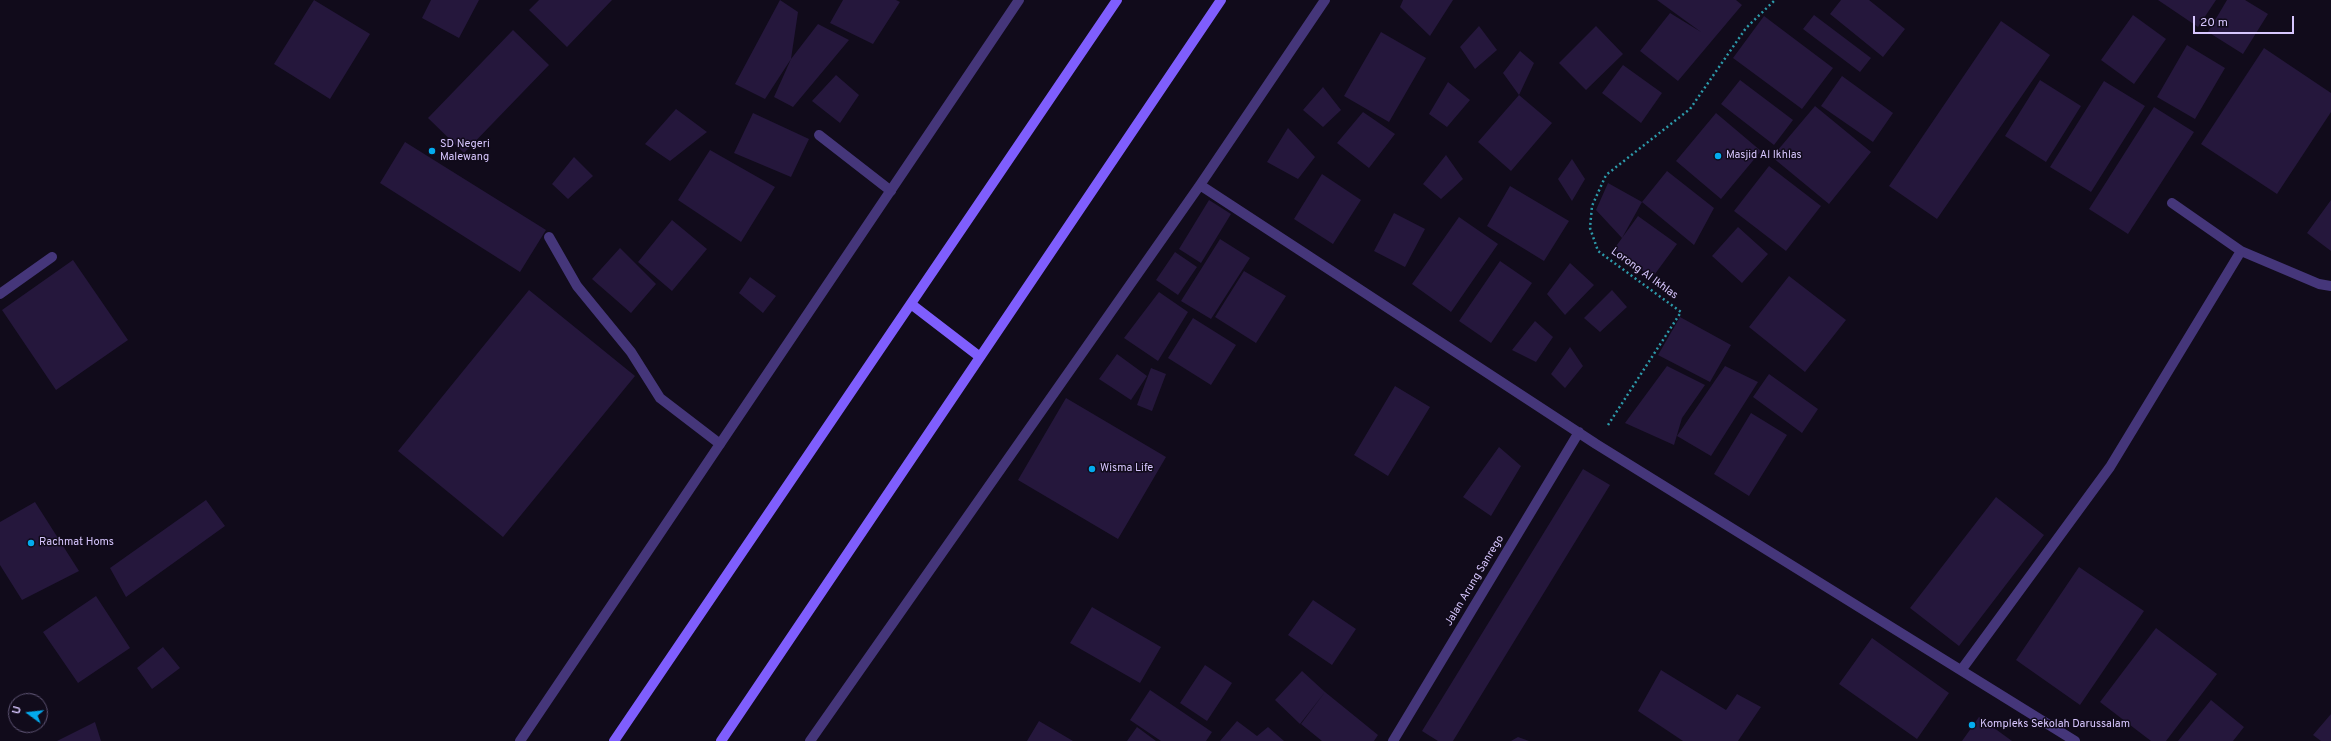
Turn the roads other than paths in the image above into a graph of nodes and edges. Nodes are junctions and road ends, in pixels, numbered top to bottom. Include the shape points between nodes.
1 (1019, 0) edge
2 (1117, 0) edge
3 (1221, 0) edge
4 (1325, 0) edge
5 (819, 135) dead end
6 (1200, 185) junction
7 (891, 191) junction
8 (2172, 203) dead end
9 (549, 237) dead end
10 (2241, 251) junction
11 (52, 257) dead end
12 (2331, 286) edge
13 (0, 294) edge
14 (911, 304) junction
15 (980, 357) junction
16 (1578, 432) junction
17 (720, 444) junction
18 (1962, 669) junction
19 (520, 741) edge
20 (614, 741) edge
21 (721, 741) edge
22 (810, 741) edge
23 (1393, 741) edge
24 (2075, 741) edge

1 - 7 street
2 - 14 main road
3 - 15 main road
4 - 6 street
5 - 7 street
6 - 16 street
6 - 22 street
7 - 17 street
8 - 10 street
9 - 17 street via 577,286 630,352 660,398
10 - 12 street via 2319,284
10 - 18 street via 2110,467
11 - 13 street
14 - 15 main road
14 - 20 main road
15 - 21 main road
16 - 18 street
16 - 23 street, Jalan Arung Sanrego
17 - 19 street
18 - 24 street

